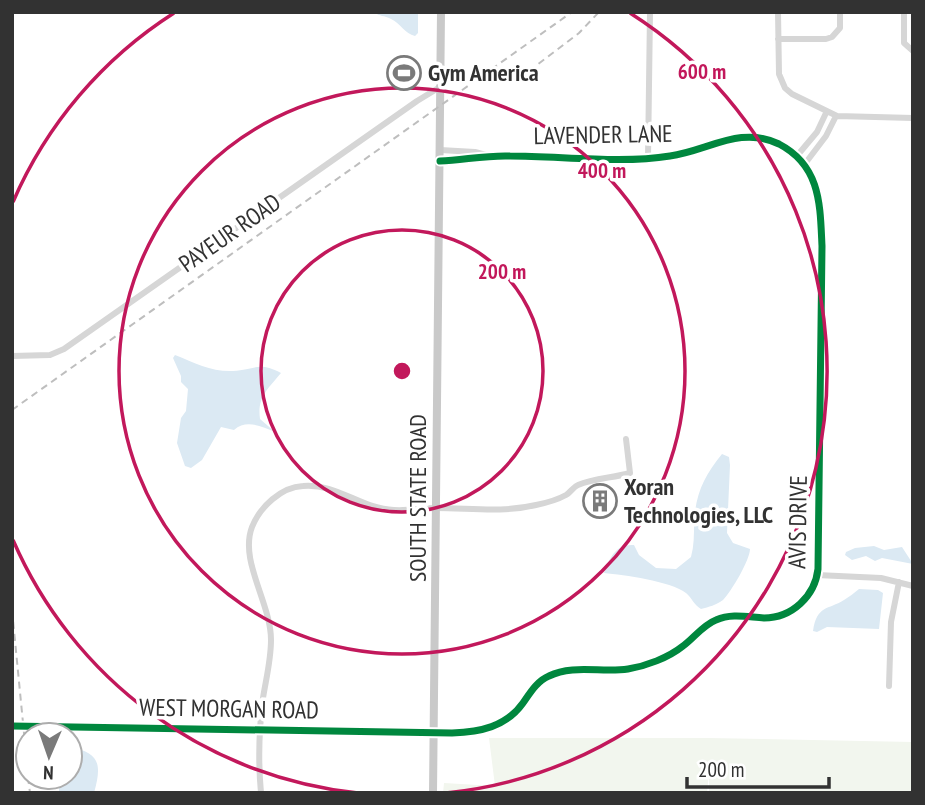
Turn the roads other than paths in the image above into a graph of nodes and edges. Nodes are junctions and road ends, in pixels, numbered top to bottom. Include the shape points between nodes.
1 (441, 12) edge
2 (650, 12) edge
3 (778, 12) edge
4 (840, 12) edge
5 (904, 12) edge
6 (778, 39) junction
7 (913, 51) edge
8 (440, 87) junction
9 (826, 113) junction
10 (835, 116) junction
11 (913, 118) edge
12 (440, 150) junction
13 (488, 156) junction
14 (796, 157) junction
15 (648, 158) junction
16 (440, 162) junction
17 (804, 165) junction
18 (821, 238) joint
19 (12, 356) edge
20 (626, 439) dead end
21 (437, 508) junction
22 (817, 575) junction
23 (899, 582) junction
24 (913, 586) edge
25 (889, 686) dead end
26 (12, 726) edge
27 (259, 729) junction
28 (435, 732) junction
29 (261, 793) edge
30 (433, 793) edge

1 - 8 main road, SOUTH STATE ROAD
2 - 15 street
3 - 6 street
4 - 6 street via 840,28 832,37
5 - 7 street via 904,43
6 - 9 street via 779,74 785,88
8 - 12 main road, SOUTH STATE ROAD
8 - 19 street, PAYEUR ROAD via 64,349 50,355
9 - 10 street
9 - 14 street
10 - 11 street
10 - 17 street
12 - 13 street, LAVENDER LANE
12 - 16 main road, SOUTH STATE ROAD
13 - 15 street, LAVENDER LANE
13 - 16 street, LAVENDER LANE
14 - 15 street, LAVENDER LANE via 762,138 744,136
14 - 17 street, LAVENDER LANE
16 - 21 main road, SOUTH STATE ROAD
17 - 18 street, LAVENDER LANE via 819,196
18 - 22 street, AVIS DRIVE
20 - 21 street via 629,473 575,485 564,496 520,509
21 - 27 street via 386,509 332,488 300,486 284,491 259,514 248,548 271,637
21 - 28 main road, SOUTH STATE ROAD
22 - 23 street
22 - 28 street, AVIS DRIVE via 806,597 786,613 720,618 665,657 631,668 547,676 503,722 482,731
23 - 24 street
23 - 25 street via 891,622
26 - 27 street, WEST MORGAN ROAD
27 - 28 street, WEST MORGAN ROAD
27 - 29 street
28 - 30 main road, SOUTH STATE ROAD

